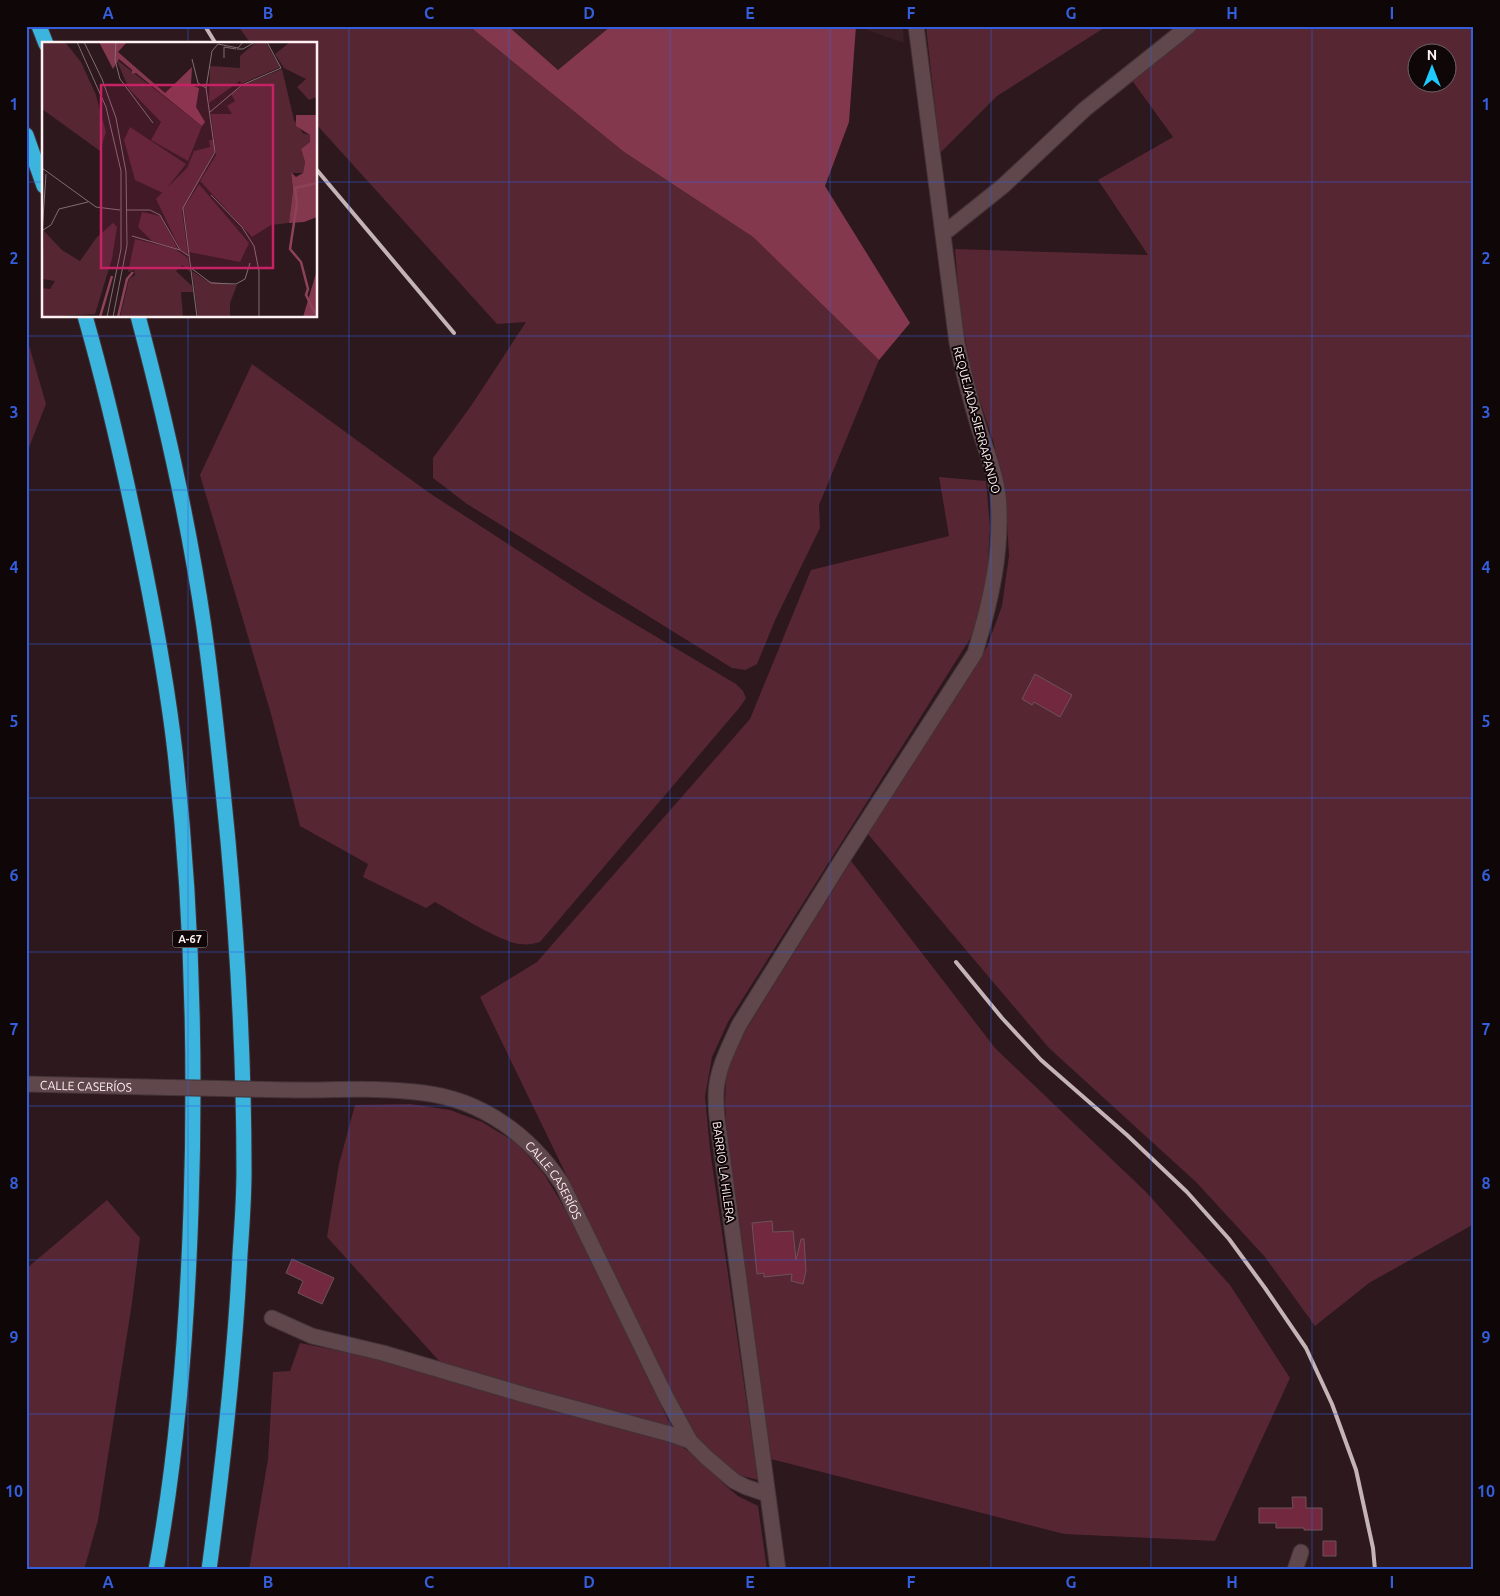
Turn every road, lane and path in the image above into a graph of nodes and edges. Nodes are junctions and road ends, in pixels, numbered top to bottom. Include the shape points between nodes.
1 (39, 26) edge
2 (916, 26) edge
3 (1189, 26) edge
4 (45, 42) edge
5 (26, 135) edge
6 (42, 180) edge
7 (943, 234) junction
8 (86, 318) edge
9 (139, 318) edge
10 (872, 813) joint
11 (26, 1084) edge
12 (272, 1318) dead end
13 (690, 1441) junction
14 (767, 1494) junction
15 (1301, 1552) dead end
16 (156, 1570) edge
17 (209, 1570) edge
18 (778, 1570) edge
19 (1295, 1570) edge

1 - 4 highway
2 - 7 street, REQUEJADA-SIERRAPANDO
3 - 7 street via 1085,109 1003,186
5 - 6 highway
7 - 10 street, REQUEJADA-SIERRAPANDO via 957,343 998,494 999,540 994,581 975,653
8 - 16 highway, A-67 via 115,431 157,631 175,749 188,892 194,1038 190,1253 176,1432
9 - 17 highway via 181,499 204,624 237,936 244,1174 230,1394
10 - 14 street, BARRIO LA HILERA via 739,1025 717,1083 717,1117
11 - 13 street, CALLE CASERÍOS, bridge via 402,1091 441,1096 495,1117 530,1145 562,1184
12 - 13 street, CALLE CASERÍOS via 312,1336 383,1353
13 - 14 street, CALLE CASERÍOS via 734,1481
14 - 18 street, BARRIO LA HILERA
15 - 19 street

